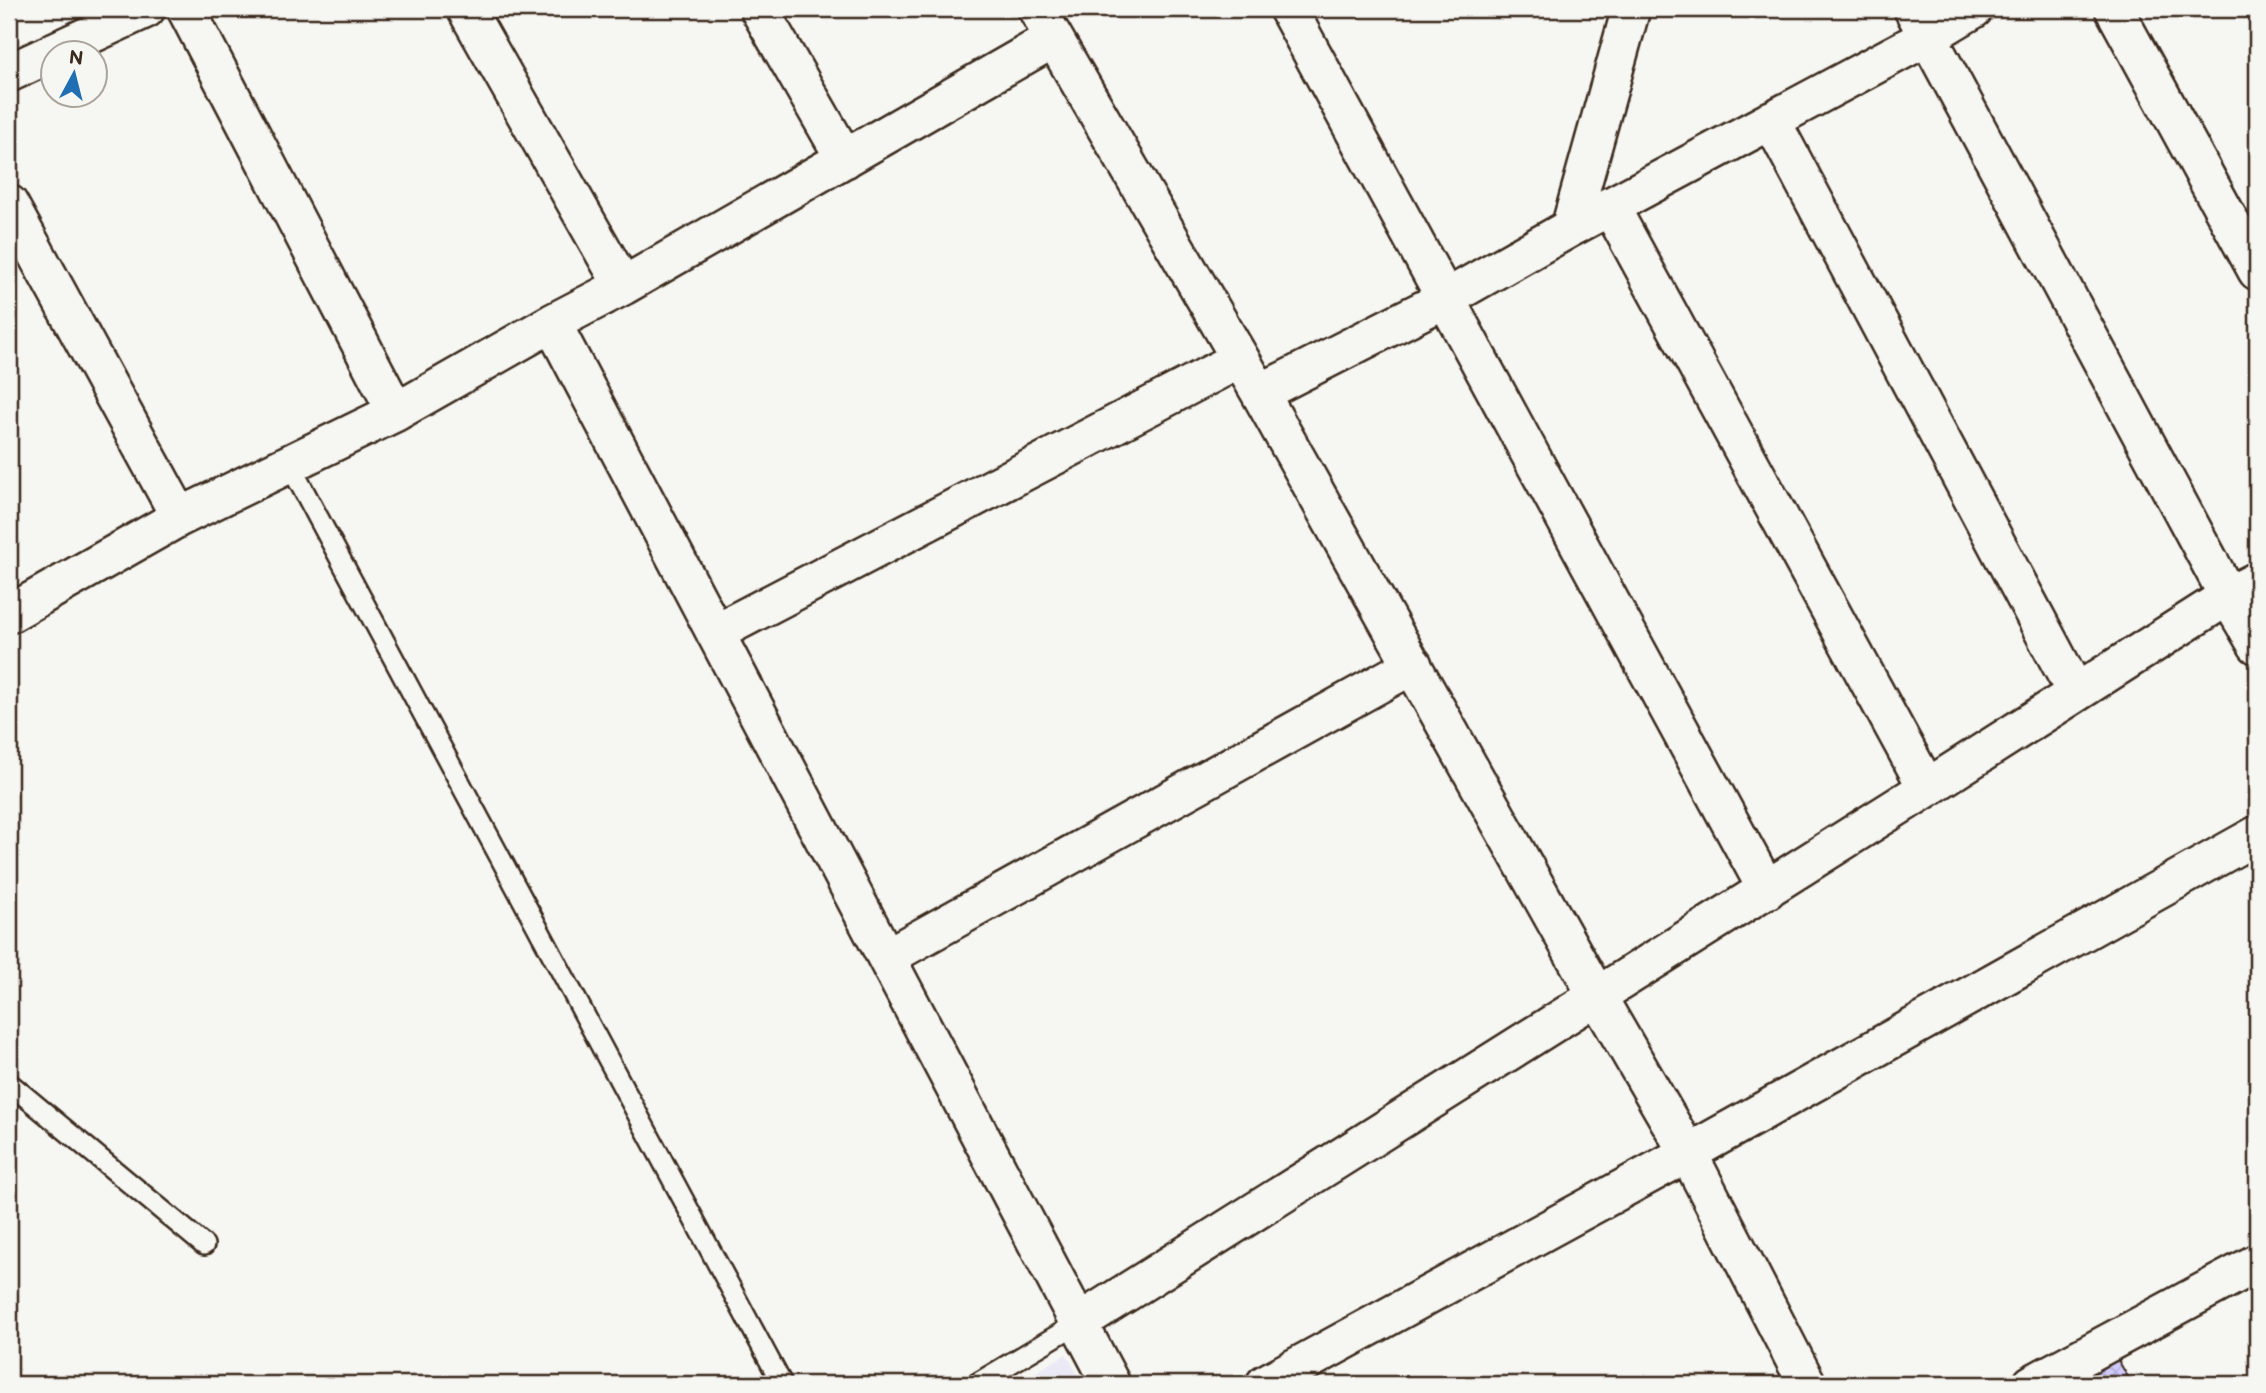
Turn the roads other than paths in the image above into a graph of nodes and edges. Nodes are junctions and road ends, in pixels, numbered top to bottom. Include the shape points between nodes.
1 (146, 9) edge
2 (186, 9) edge
3 (466, 9) edge
4 (759, 9) edge
5 (1288, 9) edge
6 (1631, 9) edge
7 (1974, 9) edge
8 (2113, 9) edge
9 (1920, 23) edge
10 (1045, 24) edge
11 (85, 38) edge
12 (38, 60) edge
13 (9, 73) edge
14 (1771, 120) junction
15 (845, 159) junction
16 (9, 204) edge
17 (1610, 206) junction
18 (1570, 228) junction
19 (2257, 271) edge
20 (623, 286) junction
21 (1445, 299) junction
22 (551, 323) junction
23 (1240, 359) junction
24 (1260, 393) junction
25 (396, 412) junction
26 (290, 465) junction
27 (180, 517) junction
28 (2243, 588) edge
29 (9, 614) edge
30 (715, 633) junction
31 (2257, 645) edge
32 (1413, 665) junction
33 (2076, 693) junction
34 (1927, 788) junction
35 (2257, 835) edge
36 (1767, 890) junction
37 (887, 957) junction
38 (1597, 996) junction
39 (9, 1083) edge
40 (1688, 1153) junction
41 (204, 1245) dead end
42 (2257, 1262) edge
43 (1077, 1323) junction
44 (782, 1384) edge
45 (976, 1384) edge
46 (1111, 1384) edge
47 (1265, 1384) edge
48 (1807, 1384) edge
49 (2032, 1384) edge

1 - 11 street
2 - 25 street
3 - 20 street
4 - 15 street
5 - 21 street
6 - 18 street
7 - 9 street
8 - 19 street
9 - 14 street
9 - 28 street
10 - 15 street
10 - 23 street
12 - 13 street
14 - 17 street
14 - 33 street
15 - 20 street
16 - 27 street
17 - 18 street
17 - 34 street
18 - 21 street
20 - 22 street
21 - 24 street
21 - 36 street
22 - 25 street
22 - 30 street
23 - 24 street
23 - 30 street
24 - 32 street
25 - 26 street
26 - 27 street
26 - 44 lane
27 - 29 street
28 - 31 street
28 - 33 street
30 - 37 street
32 - 37 street
32 - 38 street
33 - 34 street
34 - 36 street
35 - 40 street
36 - 38 street
37 - 43 street
38 - 40 street
38 - 43 street
39 - 41 lane
40 - 47 street
40 - 48 street
42 - 49 street
43 - 45 lane
43 - 46 street

